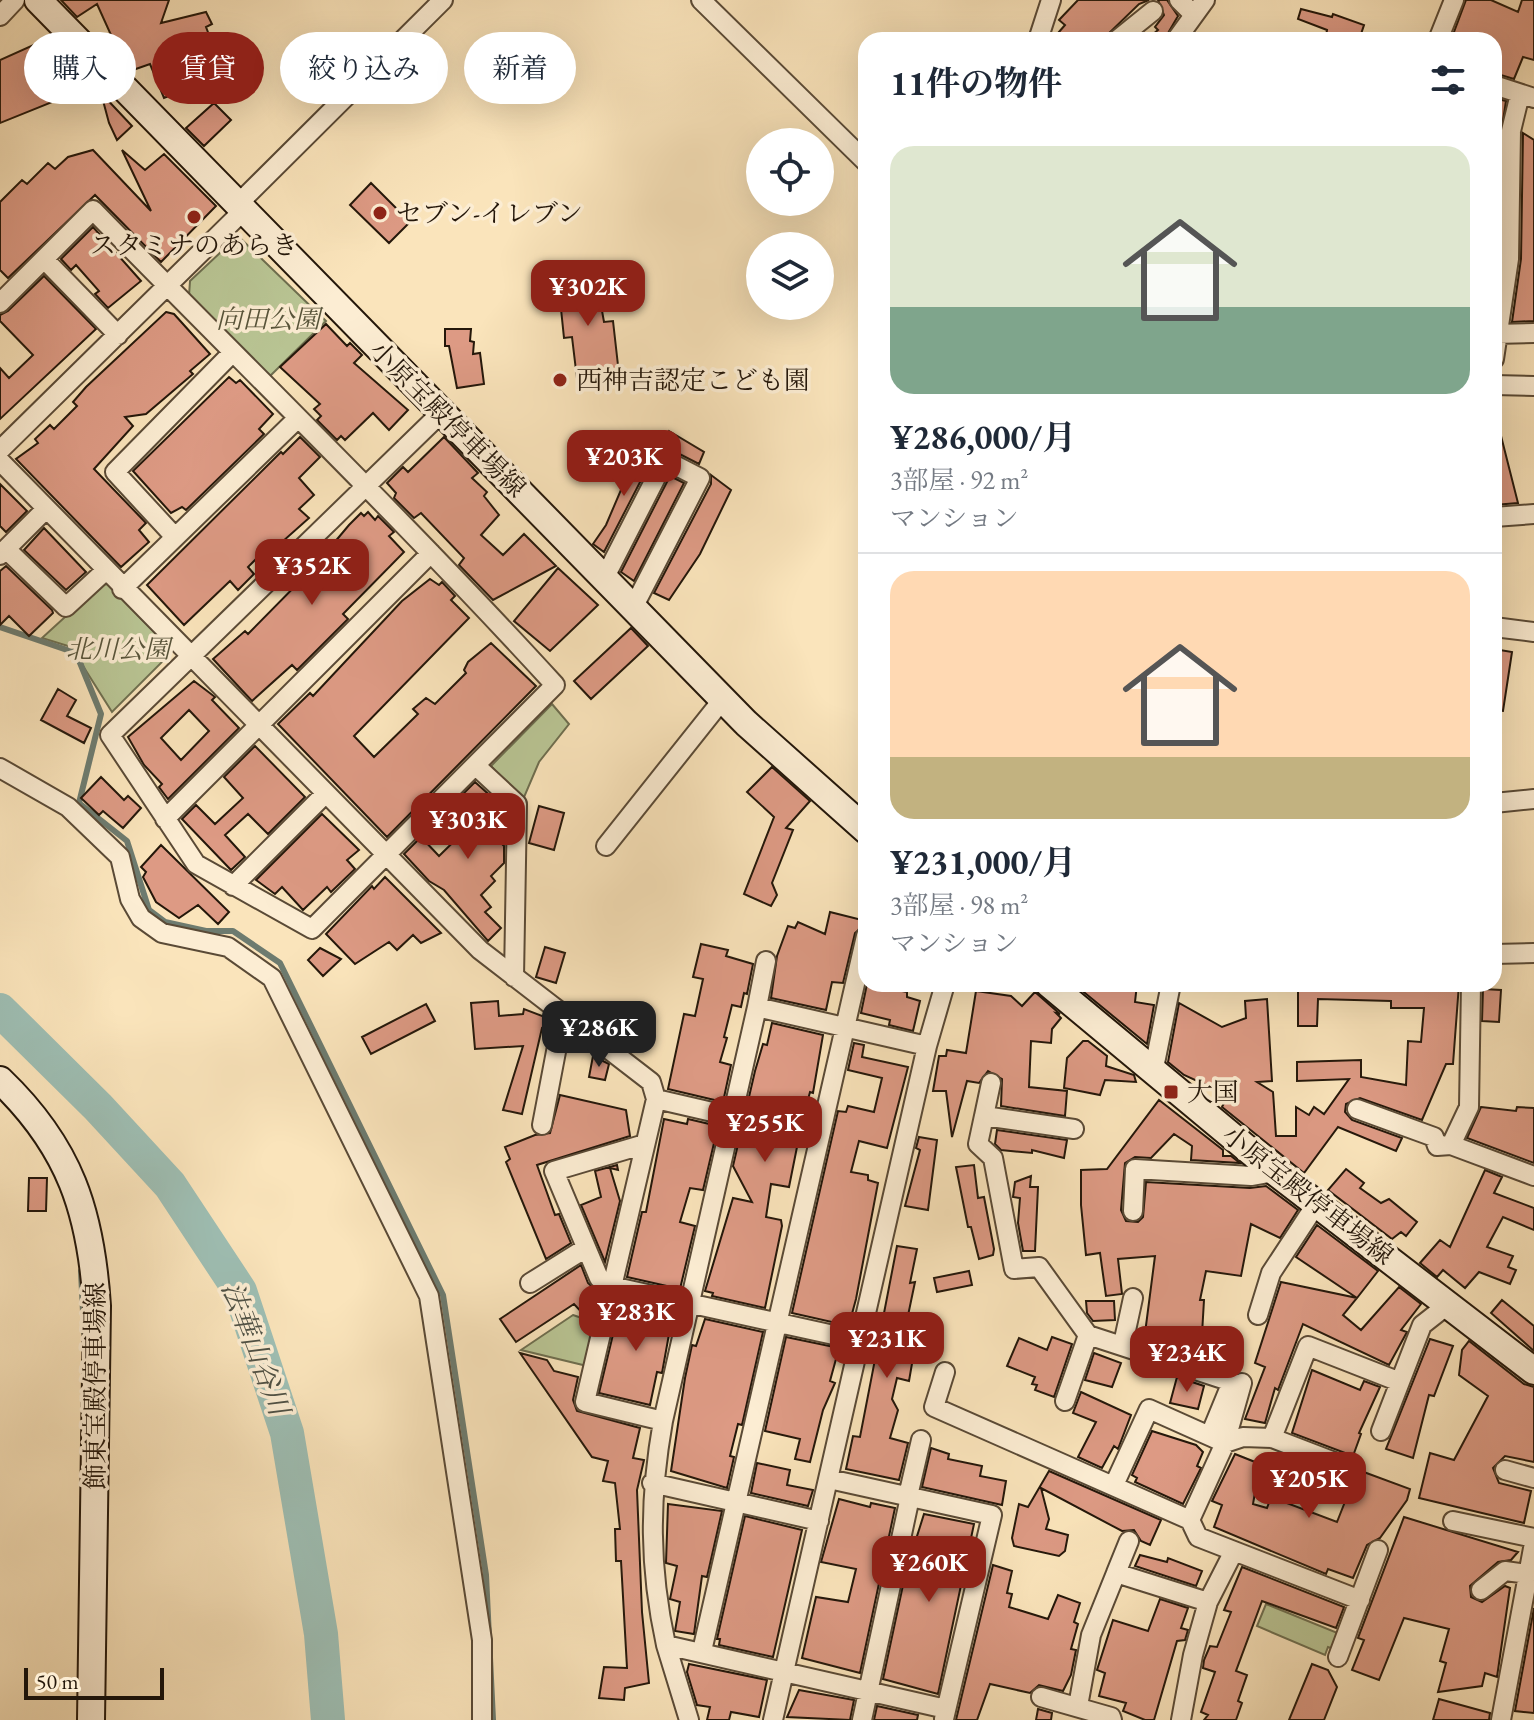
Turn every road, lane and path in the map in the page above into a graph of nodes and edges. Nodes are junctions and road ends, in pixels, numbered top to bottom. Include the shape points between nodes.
1 (15, 0) edge
2 (38, 0) edge
3 (443, 0) edge
4 (701, 0) edge
5 (1051, 0) edge
6 (1179, 0) edge
7 (1454, 0) edge
8 (1200, 8) edge
9 (1153, 11) dead end
10 (0, 16) edge
11 (71, 32) edge
12 (1041, 32) edge
13 (1127, 32) edge
14 (1182, 32) edge
15 (1441, 32) edge
16 (1502, 88) edge
17 (1527, 96) edge
18 (136, 98) edge
19 (858, 154) edge
20 (241, 207) junction
21 (44, 259) junction
22 (167, 286) junction
23 (1502, 299) edge
24 (0, 303) edge
25 (1534, 333) edge
26 (1502, 334) edge
27 (118, 335) junction
28 (232, 353) junction
29 (1502, 385) edge
30 (1534, 386) edge
31 (441, 413) junction
32 (297, 419) junction
33 (0, 450) edge
34 (0, 461) edge
35 (363, 486) junction
36 (46, 509) junction
37 (1534, 514) edge
38 (1502, 516) edge
39 (175, 537) junction
40 (3, 552) edge
41 (431, 553) junction
42 (105, 571) junction
43 (605, 577) junction
44 (122, 589) junction
45 (633, 608) junction
46 (1502, 628) edge
47 (1534, 632) edge
48 (189, 656) junction
49 (723, 699) junction
50 (259, 724) junction
51 (476, 766) junction
52 (0, 768) edge
53 (325, 794) junction
54 (1534, 799) edge
55 (1502, 802) edge
56 (165, 819) junction
57 (858, 823) edge
58 (606, 846) dead end
59 (386, 856) junction
60 (233, 886) junction
61 (1534, 953) edge
62 (1502, 954) edge
63 (766, 961) dead end
64 (858, 970) edge
65 (514, 977) junction
66 (943, 992) edge
67 (1058, 992) edge
68 (1169, 992) edge
69 (1471, 992) edge
70 (757, 1007) junction
71 (563, 1015) junction
72 (845, 1026) junction
73 (927, 1046) junction
74 (1153, 1073) junction
75 (0, 1080) edge
76 (991, 1083) dead end
77 (656, 1099) junction
78 (1357, 1109) dead end
79 (984, 1116) junction
80 (734, 1117) junction
81 (542, 1125) dead end
82 (1074, 1129) dead end
83 (645, 1144) junction
84 (1451, 1145) junction
85 (1275, 1172) junction
86 (1534, 1176) edge
87 (1317, 1203) junction
88 (1133, 1211) dead end
89 (586, 1248) junction
90 (530, 1283) dead end
91 (611, 1286) junction
92 (1133, 1298) dead end
93 (693, 1303) junction
94 (1450, 1303) junction
95 (1258, 1315) dead end
96 (778, 1323) junction
97 (1088, 1335) junction
98 (861, 1341) junction
99 (1123, 1344) junction
100 (1534, 1371) edge
101 (945, 1372) dead end
102 (1243, 1381) dead end
103 (1400, 1382) junction
104 (1065, 1401) dead end
105 (663, 1421) junction
106 (1381, 1431) dead end
107 (1218, 1438) junction
108 (1272, 1438) junction
109 (921, 1440) dead end
110 (1350, 1468) dead end
111 (1505, 1470) dead end
112 (1534, 1478) edge
113 (829, 1479) junction
114 (652, 1483) junction
115 (1114, 1485) junction
116 (909, 1497) junction
117 (738, 1502) junction
118 (1190, 1520) junction
119 (819, 1521) junction
120 (1453, 1521) dead end
121 (1534, 1540) edge
122 (1129, 1541) dead end
123 (1378, 1550) dead end
124 (1234, 1551) junction
125 (1116, 1573) junction
126 (1528, 1574) junction
127 (1481, 1590) dead end
128 (1360, 1600) junction
129 (1208, 1602) junction
130 (666, 1645) junction
131 (702, 1651) junction
132 (1338, 1657) dead end
133 (785, 1672) junction
134 (869, 1691) junction
135 (1041, 1697) dead end
136 (1078, 1706) junction
137 (945, 1714) edge
138 (91, 1720) edge
139 (482, 1720) edge
140 (689, 1720) edge
141 (773, 1720) edge
142 (862, 1720) edge
143 (1112, 1720) edge
144 (1181, 1720) edge
145 (1501, 1720) edge

1 - 10 street
2 - 11 main road, 小原宝殿停車場線
3 - 20 street
4 - 19 street
5 - 12 street
6 - 8 street
7 - 15 street
8 - 14 street
9 - 13 street
16 - 17 street
17 - 23 street via 1511,131 1509,259
18 - 20 main road, 小原宝殿停車場線
20 - 22 street
20 - 31 main road, 小原宝殿停車場線
21 - 22 street via 93,210
21 - 24 street
21 - 27 street
22 - 27 street
22 - 28 street
25 - 26 street
27 - 33 street
28 - 32 street
28 - 39 street via 115,472
29 - 30 street
31 - 35 street
31 - 43 main road, 小原宝殿停車場線
32 - 35 street
32 - 39 street
34 - 36 street
35 - 41 street
35 - 48 street
36 - 40 street
36 - 42 street
37 - 38 street
39 - 44 street
40 - 42 street via 66,607
41 - 50 street
41 - 51 street via 555,685
42 - 44 street
43 - 45 main road, 小原宝殿停車場線
43 - 45 street via 665,460 700,478
44 - 48 street
45 - 49 main road, 小原宝殿停車場線
46 - 47 street
48 - 50 street
48 - 56 street via 110,735
49 - 57 main road, 小原宝殿停車場線
49 - 58 street
50 - 53 street
50 - 56 street
51 - 59 street
51 - 65 street via 517,804
52 - 139 street via 68,807 120,857 130,899 141,918 162,933 228,947 272,978 429,1296 482,1640
53 - 59 street
53 - 60 street
54 - 55 street
56 - 60 street via 196,864
59 - 60 street via 312,929
59 - 65 street
61 - 62 street
63 - 70 street
64 - 72 street
65 - 71 street
66 - 73 street
67 - 74 main road, 小原宝殿停車場線
68 - 74 street
69 - 84 street via 1469,1107
70 - 72 street
70 - 80 street
71 - 77 street via 651,1082
71 - 81 street
72 - 73 street
72 - 96 street
73 - 98 street
74 - 85 main road, 小原宝殿停車場線
75 - 138 main road, 飾東宝殿停車場線 via 38,1121 68,1168 94,1249
76 - 79 street
77 - 80 street
77 - 83 street
78 - 84 street via 1434,1137 1437,1146
79 - 82 street
79 - 97 street via 978,1144 993,1158 1014,1269 1039,1267
80 - 93 street
83 - 89 street via 554,1171
83 - 91 street
84 - 86 street
85 - 87 main road, 小原宝殿停車場線
85 - 88 street via 1251,1176 1135,1169
87 - 94 main road, 小原宝殿停車場線
87 - 95 street via 1271,1273
89 - 90 street
89 - 91 street via 599,1278
91 - 93 street
91 - 105 street via 585,1402
92 - 99 street
93 - 96 street
93 - 105 street
94 - 100 main road, 小原宝殿停車場線
94 - 103 street via 1422,1325
96 - 98 street
96 - 117 street
97 - 99 street
97 - 104 street
98 - 113 street
99 - 107 street via 1232,1382
101 - 115 street via 934,1407 944,1418
102 - 107 street
103 - 106 street
103 - 108 street via 1308,1346
105 - 114 street
107 - 108 street
107 - 115 street via 1149,1409
107 - 118 street
108 - 110 street
109 - 116 street
111 - 112 street
113 - 116 street
113 - 119 street
114 - 117 street
114 - 130 street via 656,1590
115 - 118 street
116 - 134 street
116 - 137 street via 992,1515
117 - 119 street
117 - 131 street
118 - 124 street via 1198,1537
119 - 133 street
120 - 121 street
121 - 126 street
122 - 125 street
123 - 128 street
124 - 128 street
124 - 129 street
125 - 129 street
125 - 136 street via 1091,1635
126 - 127 street via 1505,1571
126 - 145 street
128 - 132 street
129 - 144 street
130 - 131 street
130 - 140 street
131 - 133 street
133 - 134 street
133 - 141 street
134 - 137 street
134 - 142 street
135 - 136 street
136 - 143 street

